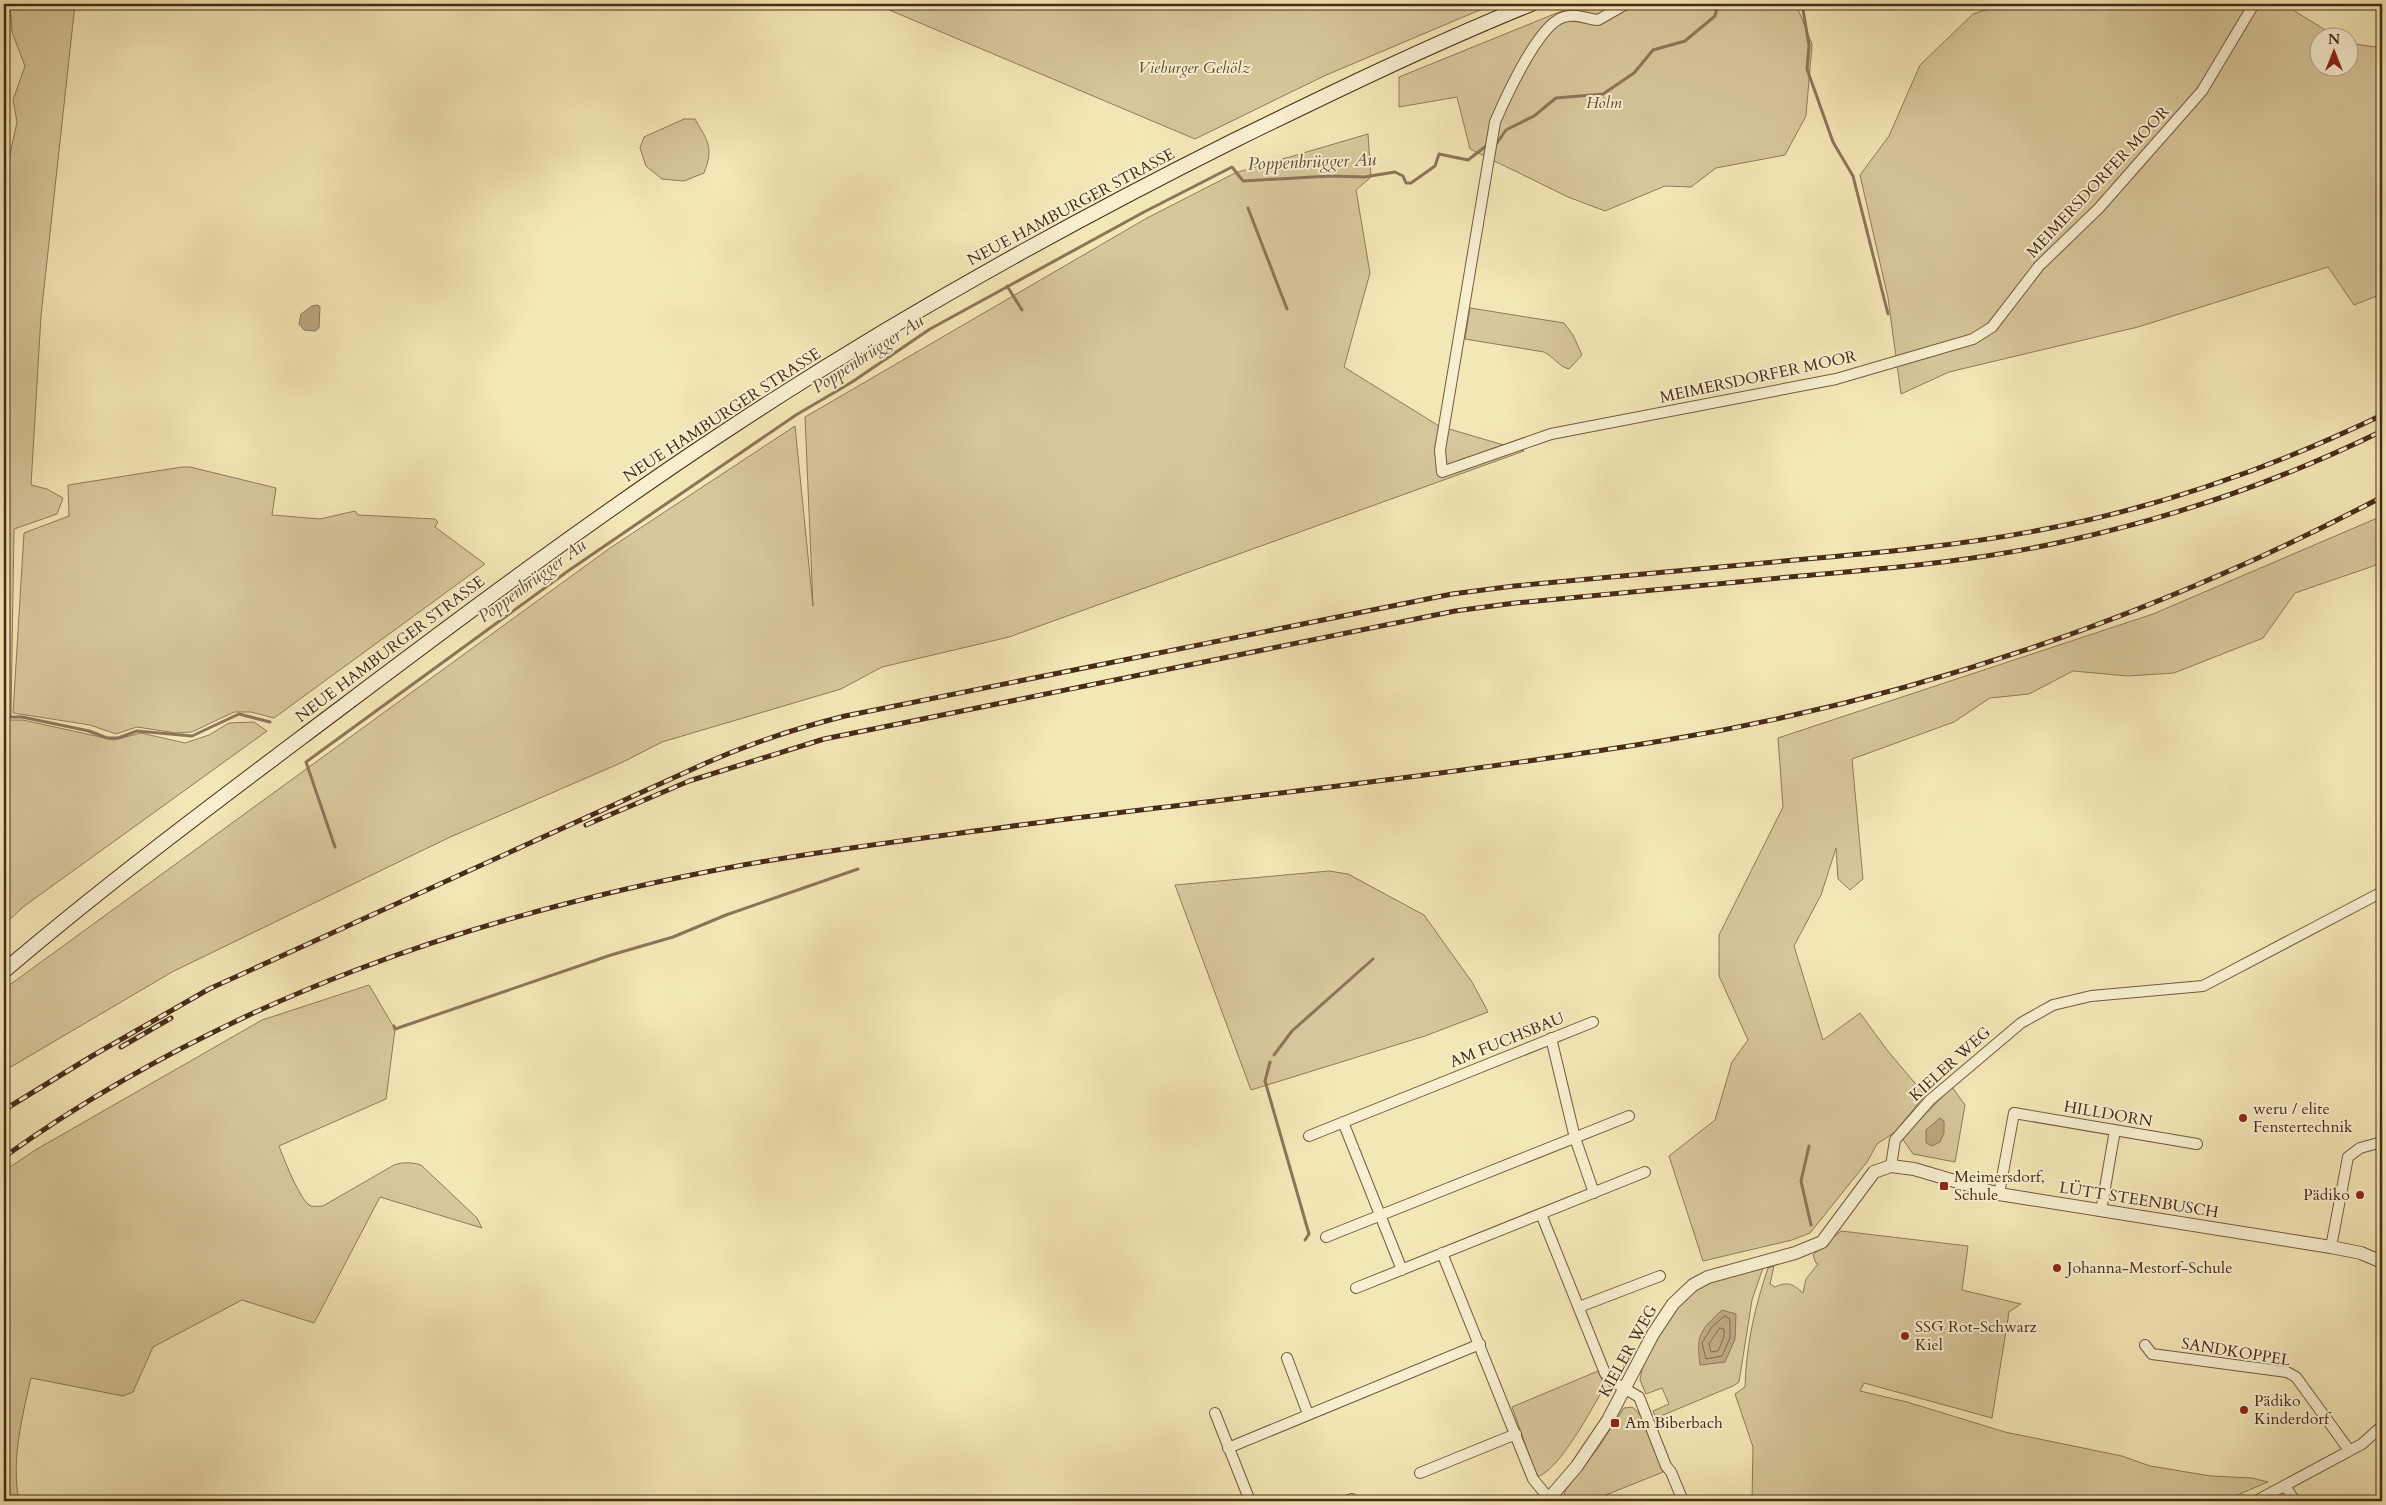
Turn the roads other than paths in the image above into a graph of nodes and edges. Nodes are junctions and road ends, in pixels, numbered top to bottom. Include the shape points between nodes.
1 (1531, 4) edge
2 (1626, 4) edge
3 (2254, 4) edge
4 (2382, 892) edge
5 (4, 970) edge
6 (1593, 1022) dead end
7 (1551, 1038) junction
8 (1628, 1116) dead end
9 (1343, 1122) junction
10 (2115, 1130) junction
11 (1309, 1136) dead end
12 (1575, 1138) junction
13 (2382, 1142) edge
14 (2197, 1144) dead end
15 (1891, 1166) junction
16 (1645, 1172) dead end
17 (1594, 1193) junction
18 (1999, 1194) junction
19 (2101, 1211) junction
20 (1541, 1214) junction
21 (1380, 1216) junction
22 (1326, 1237) dead end
23 (2331, 1247) junction
24 (1442, 1253) junction
25 (2382, 1262) edge
26 (1402, 1270) junction
27 (1660, 1276) dead end
28 (1356, 1288) dead end
29 (1579, 1307) junction
30 (1480, 1344) junction
31 (2145, 1346) dead end
32 (1287, 1358) dead end
33 (1625, 1389) junction
34 (1215, 1413) dead end
35 (1308, 1414) junction
36 (2380, 1432) edge
37 (1516, 1434) junction
38 (1228, 1448) junction
39 (2349, 1450) junction
40 (1420, 1473) dead end
41 (2286, 1486) junction
42 (1550, 1500) edge
43 (1250, 1501) edge
44 (1683, 1501) edge
45 (2256, 1501) edge
46 (2295, 1501) edge

1 - 5 main road, NEUE HAMBURGER STRASSE via 1308,104 1064,229 900,322 729,429 533,565 376,681 108,884
2 - 3 street, MEIMERSDORFER MOOR via 1598,20 1578,15 1561,17 1548,27 1508,92 1495,122 1440,450 1442,472 1551,434 1836,379 1973,339 1992,327 2039,266 2099,208 2202,91
4 - 15 street, KIELER WEG via 2203,986 2092,996 2053,1005 2021,1023 1930,1100 1895,1140
6 - 7 street, AM FUCHSBAU
7 - 9 street, AM FUCHSBAU
7 - 12 street
8 - 12 street
9 - 11 street, AM FUCHSBAU
9 - 21 street
10 - 14 street, HILLDORN
10 - 18 street, HILLDORN via 2014,1113
10 - 19 street
12 - 17 street
12 - 21 street
13 - 23 street via 2360,1148 2348,1157
15 - 18 street, LÜTT STEENBUSCH via 1914,1169
15 - 33 street, KIELER WEG via 1874,1172 1822,1242 1708,1277 1693,1285 1672,1304
16 - 17 street
17 - 20 street
18 - 19 street, LÜTT STEENBUSCH
19 - 23 street, LÜTT STEENBUSCH
20 - 24 street
20 - 29 street
21 - 22 street
21 - 26 street
23 - 25 street, LÜTT STEENBUSCH via 2361,1253
24 - 26 street
24 - 30 street
26 - 28 street
27 - 29 street
29 - 33 street via 1605,1373
30 - 35 street
30 - 37 street
31 - 39 street, SANDKOPPEL via 2152,1354 2287,1372 2296,1377
32 - 35 street
33 - 42 street, KIELER WEG via 1577,1466
33 - 44 street via 1639,1397
34 - 38 street
35 - 38 street
36 - 39 street
37 - 40 street
37 - 42 street via 1533,1479
38 - 43 street
39 - 41 street
41 - 45 street
41 - 46 street

